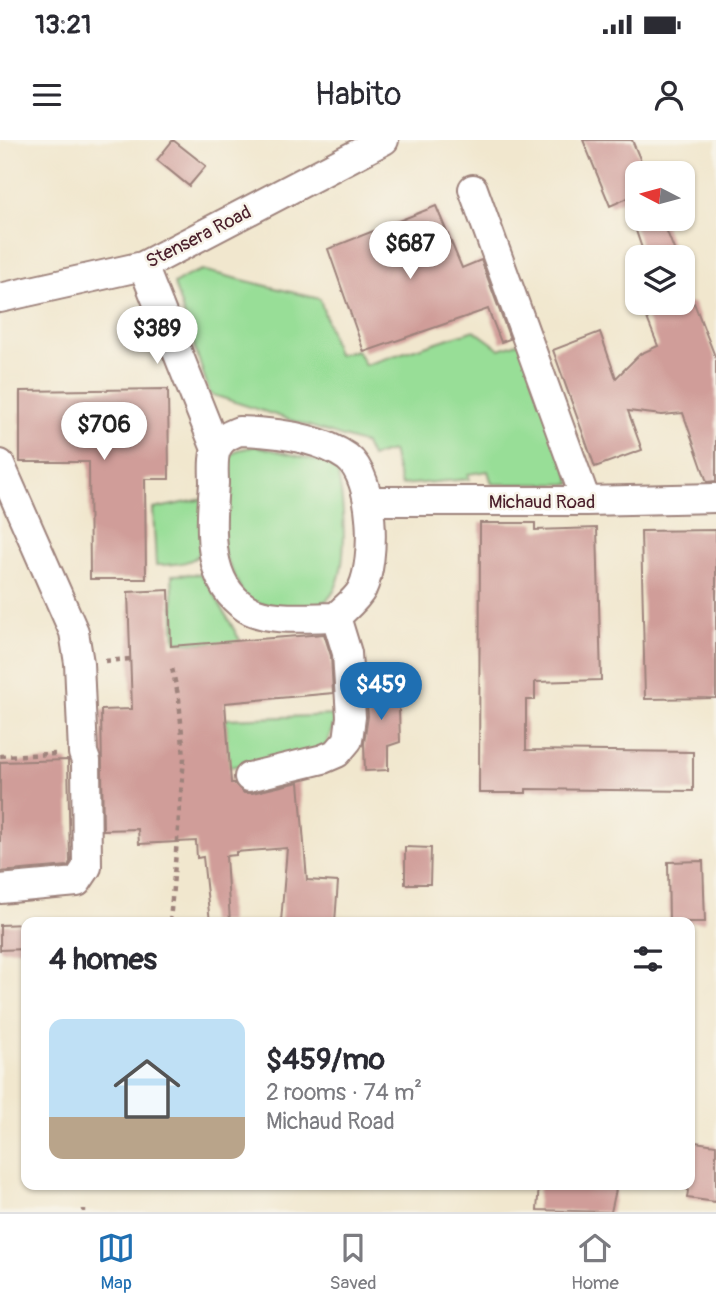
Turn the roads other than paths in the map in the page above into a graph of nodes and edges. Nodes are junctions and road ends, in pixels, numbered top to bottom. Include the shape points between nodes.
1 (384, 140) edge
2 (472, 189) dead end
3 (143, 266) junction
4 (0, 298) edge
5 (216, 449) junction
6 (0, 464) edge
7 (716, 498) edge
8 (369, 501) junction
9 (586, 501) junction
10 (337, 617) junction
11 (249, 777) dead end
12 (0, 889) edge

1 - 3 street, Stensera Road
2 - 9 street
3 - 4 street, Stensera Road
3 - 5 street
5 - 8 street via 224,438 239,431 291,435 348,458 357,466
5 - 10 street via 212,547 222,582 234,599 261,614
6 - 12 street via 74,632 86,761 87,854 87,867 77,882
7 - 9 street, Michaud Road
8 - 9 street, Michaud Road
8 - 10 street via 370,554 362,589
10 - 11 street via 347,653 348,740 337,753 323,759

